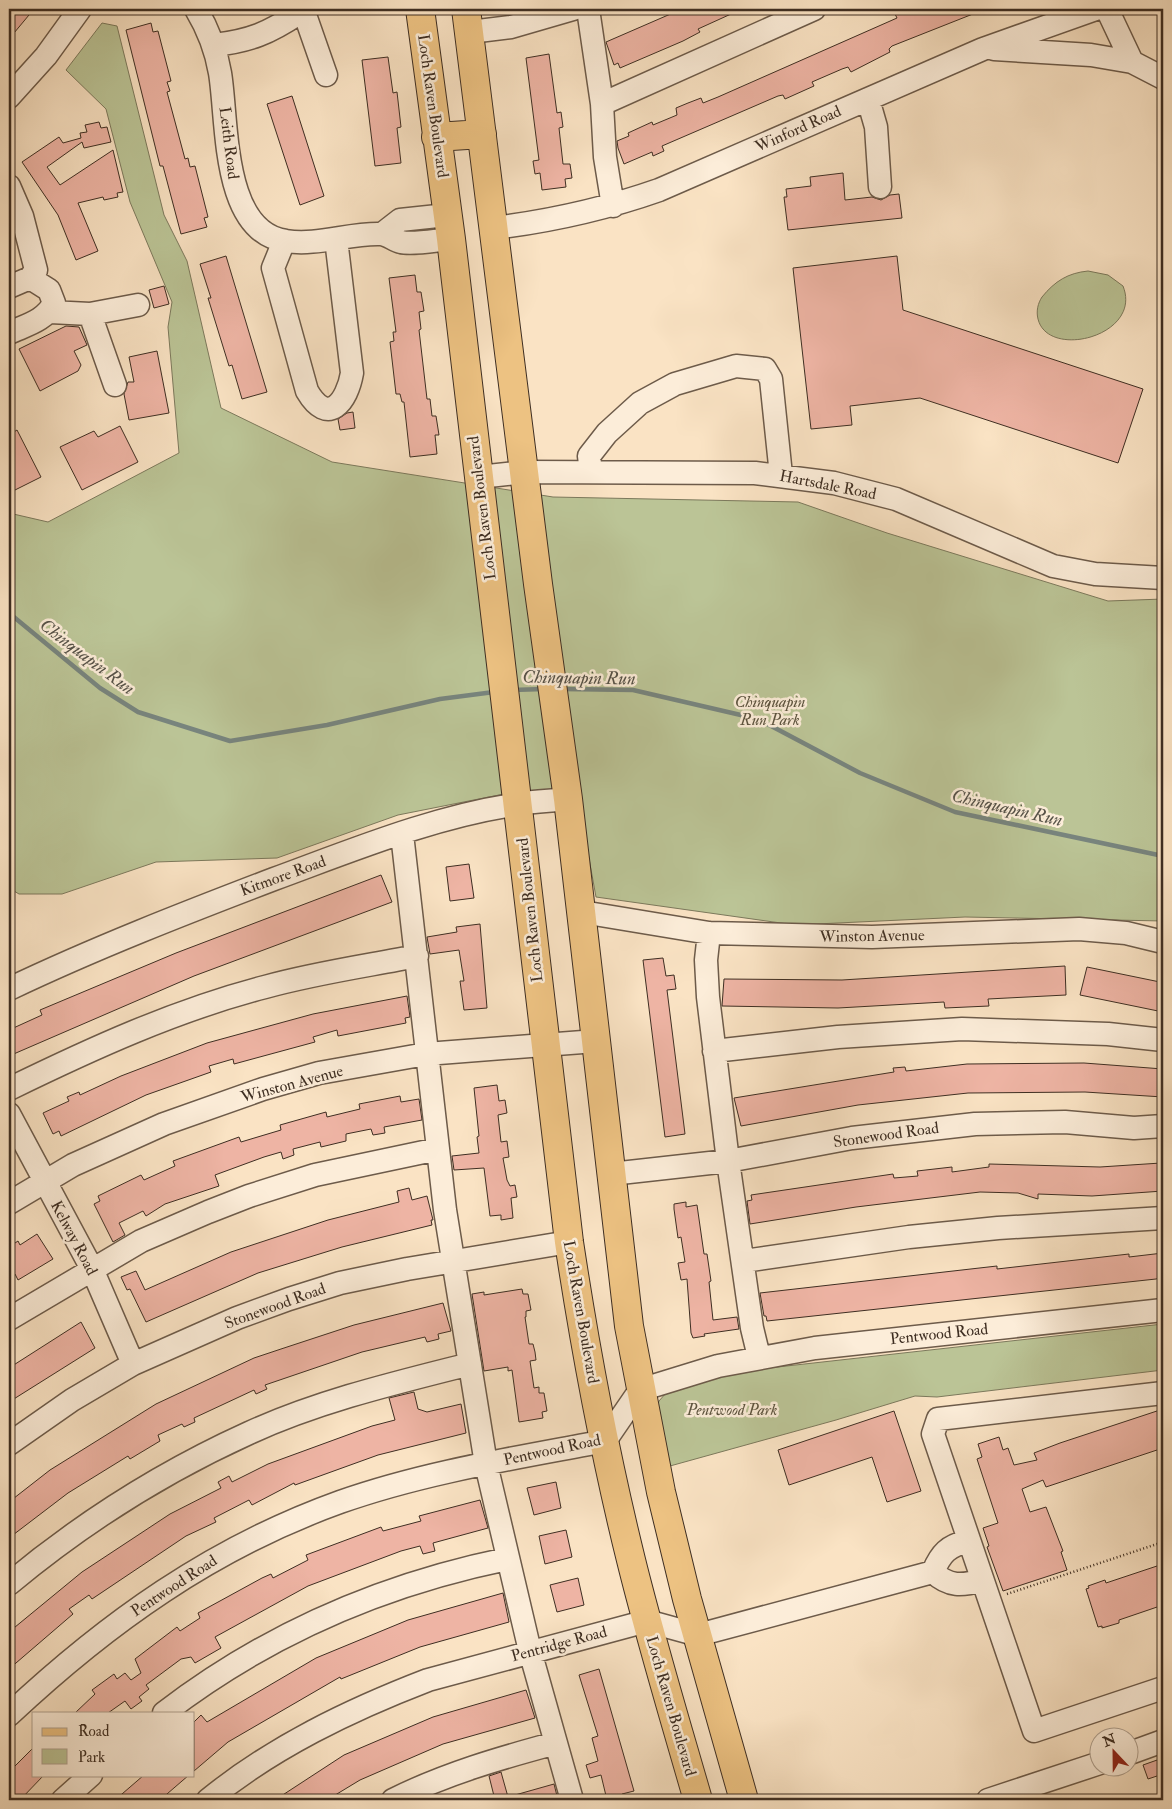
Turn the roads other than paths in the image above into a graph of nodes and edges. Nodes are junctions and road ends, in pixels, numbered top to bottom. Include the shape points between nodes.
1 (80, 9) edge
2 (196, 9) edge
3 (302, 9) edge
4 (420, 9) edge
5 (573, 9) edge
6 (588, 9) edge
7 (814, 9) edge
8 (1096, 9) edge
9 (1107, 9) edge
10 (468, 21) edge
11 (214, 45) junction
12 (983, 49) junction
13 (1132, 62) junction
14 (326, 75) dead end
15 (1163, 78) edge
16 (9, 97) edge
17 (868, 99) junction
18 (602, 104) junction
19 (482, 134) junction
20 (436, 137) junction
21 (9, 186) edge
22 (880, 187) dead end
23 (613, 206) junction
24 (449, 227) junction
25 (494, 228) junction
26 (336, 239) junction
27 (284, 241) junction
28 (30, 278) junction
29 (9, 287) edge
30 (138, 305) dead end
31 (50, 312) junction
32 (90, 314) junction
33 (9, 333) edge
34 (115, 385) dead end
35 (525, 472) junction
36 (591, 472) junction
37 (781, 476) junction
38 (479, 477) junction
39 (1163, 578) edge
40 (568, 799) junction
41 (519, 804) junction
42 (402, 834) junction
43 (582, 912) junction
44 (709, 933) junction
45 (1163, 942) edge
46 (417, 956) junction
47 (9, 989) edge
48 (596, 1040) junction
49 (1163, 1040) edge
50 (544, 1045) junction
51 (714, 1051) junction
52 (426, 1054) junction
53 (9, 1089) edge
54 (9, 1114) edge
55 (1163, 1126) edge
56 (438, 1148) junction
57 (728, 1161) junction
58 (611, 1174) junction
59 (44, 1182) junction
60 (9, 1202) edge
61 (1163, 1218) edge
62 (568, 1242) junction
63 (453, 1261) junction
64 (744, 1261) junction
65 (92, 1268) junction
66 (1163, 1310) edge
67 (9, 1319) edge
68 (759, 1357) junction
69 (133, 1364) junction
70 (470, 1364) junction
71 (640, 1390) junction
72 (1163, 1393) edge
73 (605, 1441) junction
74 (9, 1444) edge
75 (486, 1464) junction
76 (968, 1541) junction
77 (507, 1559) junction
78 (933, 1572) junction
79 (9, 1584) edge
80 (986, 1590) junction
81 (647, 1621) junction
82 (698, 1635) junction
83 (530, 1651) junction
84 (1163, 1688) edge
85 (165, 1712) edge
86 (9, 1715) edge
87 (1163, 1741) edge
88 (556, 1744) junction
89 (1140, 1749) edge
90 (1090, 1766) edge
91 (89, 1776) edge
92 (63, 1800) edge
93 (208, 1800) edge
94 (393, 1800) edge
95 (572, 1800) edge
96 (698, 1800) edge
97 (744, 1800) edge
98 (988, 1800) edge

1 - 16 street via 46,56
2 - 11 street, Leith Road
3 - 11 street via 273,31 247,40
3 - 14 street
4 - 20 main road, Loch Raven Boulevard
5 - 10 street via 511,27
6 - 18 street
7 - 18 street
8 - 12 street, Winford Road
9 - 13 street
10 - 19 main road
11 - 27 street, Leith Road via 223,91 232,175 238,196 246,214 258,228 272,238
12 - 13 street via 1091,55
12 - 17 street, Winford Road
13 - 15 street
17 - 22 street via 876,127
17 - 23 street, Winford Road via 700,173
18 - 23 street via 604,148
19 - 20 main road
19 - 25 main road
20 - 24 main road, Loch Raven Boulevard
21 - 28 street via 30,243 36,270
23 - 25 street, Winford Road via 554,220
24 - 26 street, Leith Road via 400,220 382,234
24 - 38 main road, Loch Raven Boulevard
25 - 35 main road
26 - 27 street, Leith Road
26 - 27 street via 352,373 343,402 324,408 315,404 307,391 273,268
28 - 29 street
28 - 31 street via 49,290 54,303
30 - 32 street
31 - 32 street
31 - 33 street
32 - 34 street
35 - 36 street, Hartsdale Road
35 - 38 street, Hartsdale Road
35 - 40 main road
36 - 37 street, Hartsdale Road
36 - 37 street via 589,456 607,433 640,404 676,384 736,366 765,370 770,379
37 - 39 street, Hartsdale Road via 834,484 896,499 1053,566 1095,574
38 - 41 main road, Loch Raven Boulevard
40 - 41 street, Kitmore Road
40 - 43 main road
41 - 42 street, Kitmore Road via 462,816
41 - 50 main road, Loch Raven Boulevard
42 - 46 street
42 - 47 street, Kitmore Road via 228,897
43 - 44 street, Winston Avenue
43 - 48 main road
44 - 45 street, Winston Avenue via 872,938 1079,929 1126,933
44 - 51 street via 707,988
46 - 52 street
46 - 53 street via 264,987 207,1005 78,1055
48 - 50 street, Winston Avenue
48 - 58 main road
49 - 51 street via 1108,1034 962,1029 838,1037
50 - 52 street, Winston Avenue
50 - 62 main road, Loch Raven Boulevard
51 - 57 street
52 - 56 street
52 - 59 street, Winston Avenue via 319,1073 263,1089 164,1124 73,1165
54 - 59 street, Kelway Road
55 - 57 street, Stonewood Road via 1134,1128 1065,1122 975,1124 852,1138
56 - 63 street
56 - 65 street via 315,1175 249,1196 141,1241
57 - 58 street, Stonewood Road
57 - 64 street
58 - 71 main road
59 - 60 street, Winston Avenue
59 - 65 street, Kelway Road
61 - 64 street via 909,1237
62 - 63 street, Stonewood Road
62 - 73 main road, Loch Raven Boulevard
63 - 69 street, Stonewood Road via 340,1283 298,1296 238,1318
63 - 70 street
64 - 68 street
65 - 67 street
65 - 69 street, Kelway Road
66 - 68 street, Pentwood Road
68 - 71 street, Pentwood Road
69 - 74 street, Stonewood Road via 72,1400
70 - 75 street
70 - 79 street via 393,1383 250,1432 139,1491 58,1545
71 - 73 street, Pentwood Road
71 - 82 main road via 661,1492
72 - 76 street via 938,1419 933,1434
73 - 75 street, Pentwood Road
73 - 81 main road, Loch Raven Boulevard
75 - 77 street
75 - 86 street, Pentwood Road via 340,1502 244,1543 179,1579 107,1631 68,1661
76 - 78 street via 940,1555
76 - 80 street
77 - 83 street
77 - 85 street via 427,1578 382,1592 330,1614 241,1660
78 - 80 street via 951,1584
78 - 82 street
80 - 84 street via 1034,1731
81 - 82 street, Pentridge Road
81 - 83 street, Pentridge Road
81 - 96 main road, Loch Raven Boulevard
82 - 97 main road
83 - 88 street
83 - 93 street, Pentridge Road via 428,1680 336,1720 268,1758
87 - 89 street
88 - 94 street via 473,1766
88 - 95 street
90 - 98 street
91 - 92 street

